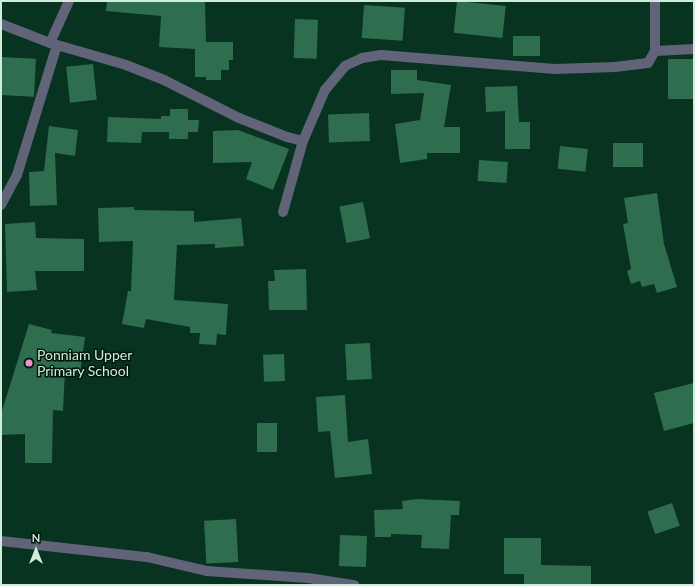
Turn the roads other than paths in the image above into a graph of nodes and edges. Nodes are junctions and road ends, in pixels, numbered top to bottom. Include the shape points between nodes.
1 (69, 1) edge
2 (655, 1) edge
3 (1, 24) edge
4 (53, 44) junction
5 (694, 49) edge
6 (655, 51) junction
7 (303, 141) junction
8 (1, 205) edge
9 (283, 212) dead end
10 (1, 541) edge
11 (354, 585) edge

1 - 4 street
2 - 6 street
3 - 4 street
4 - 7 street via 151,75 239,118
4 - 8 street via 18,175
5 - 6 street
6 - 7 street via 648,63 555,69 381,55 362,58 345,66 325,90
7 - 9 street
10 - 11 street via 147,557 207,571 308,578

